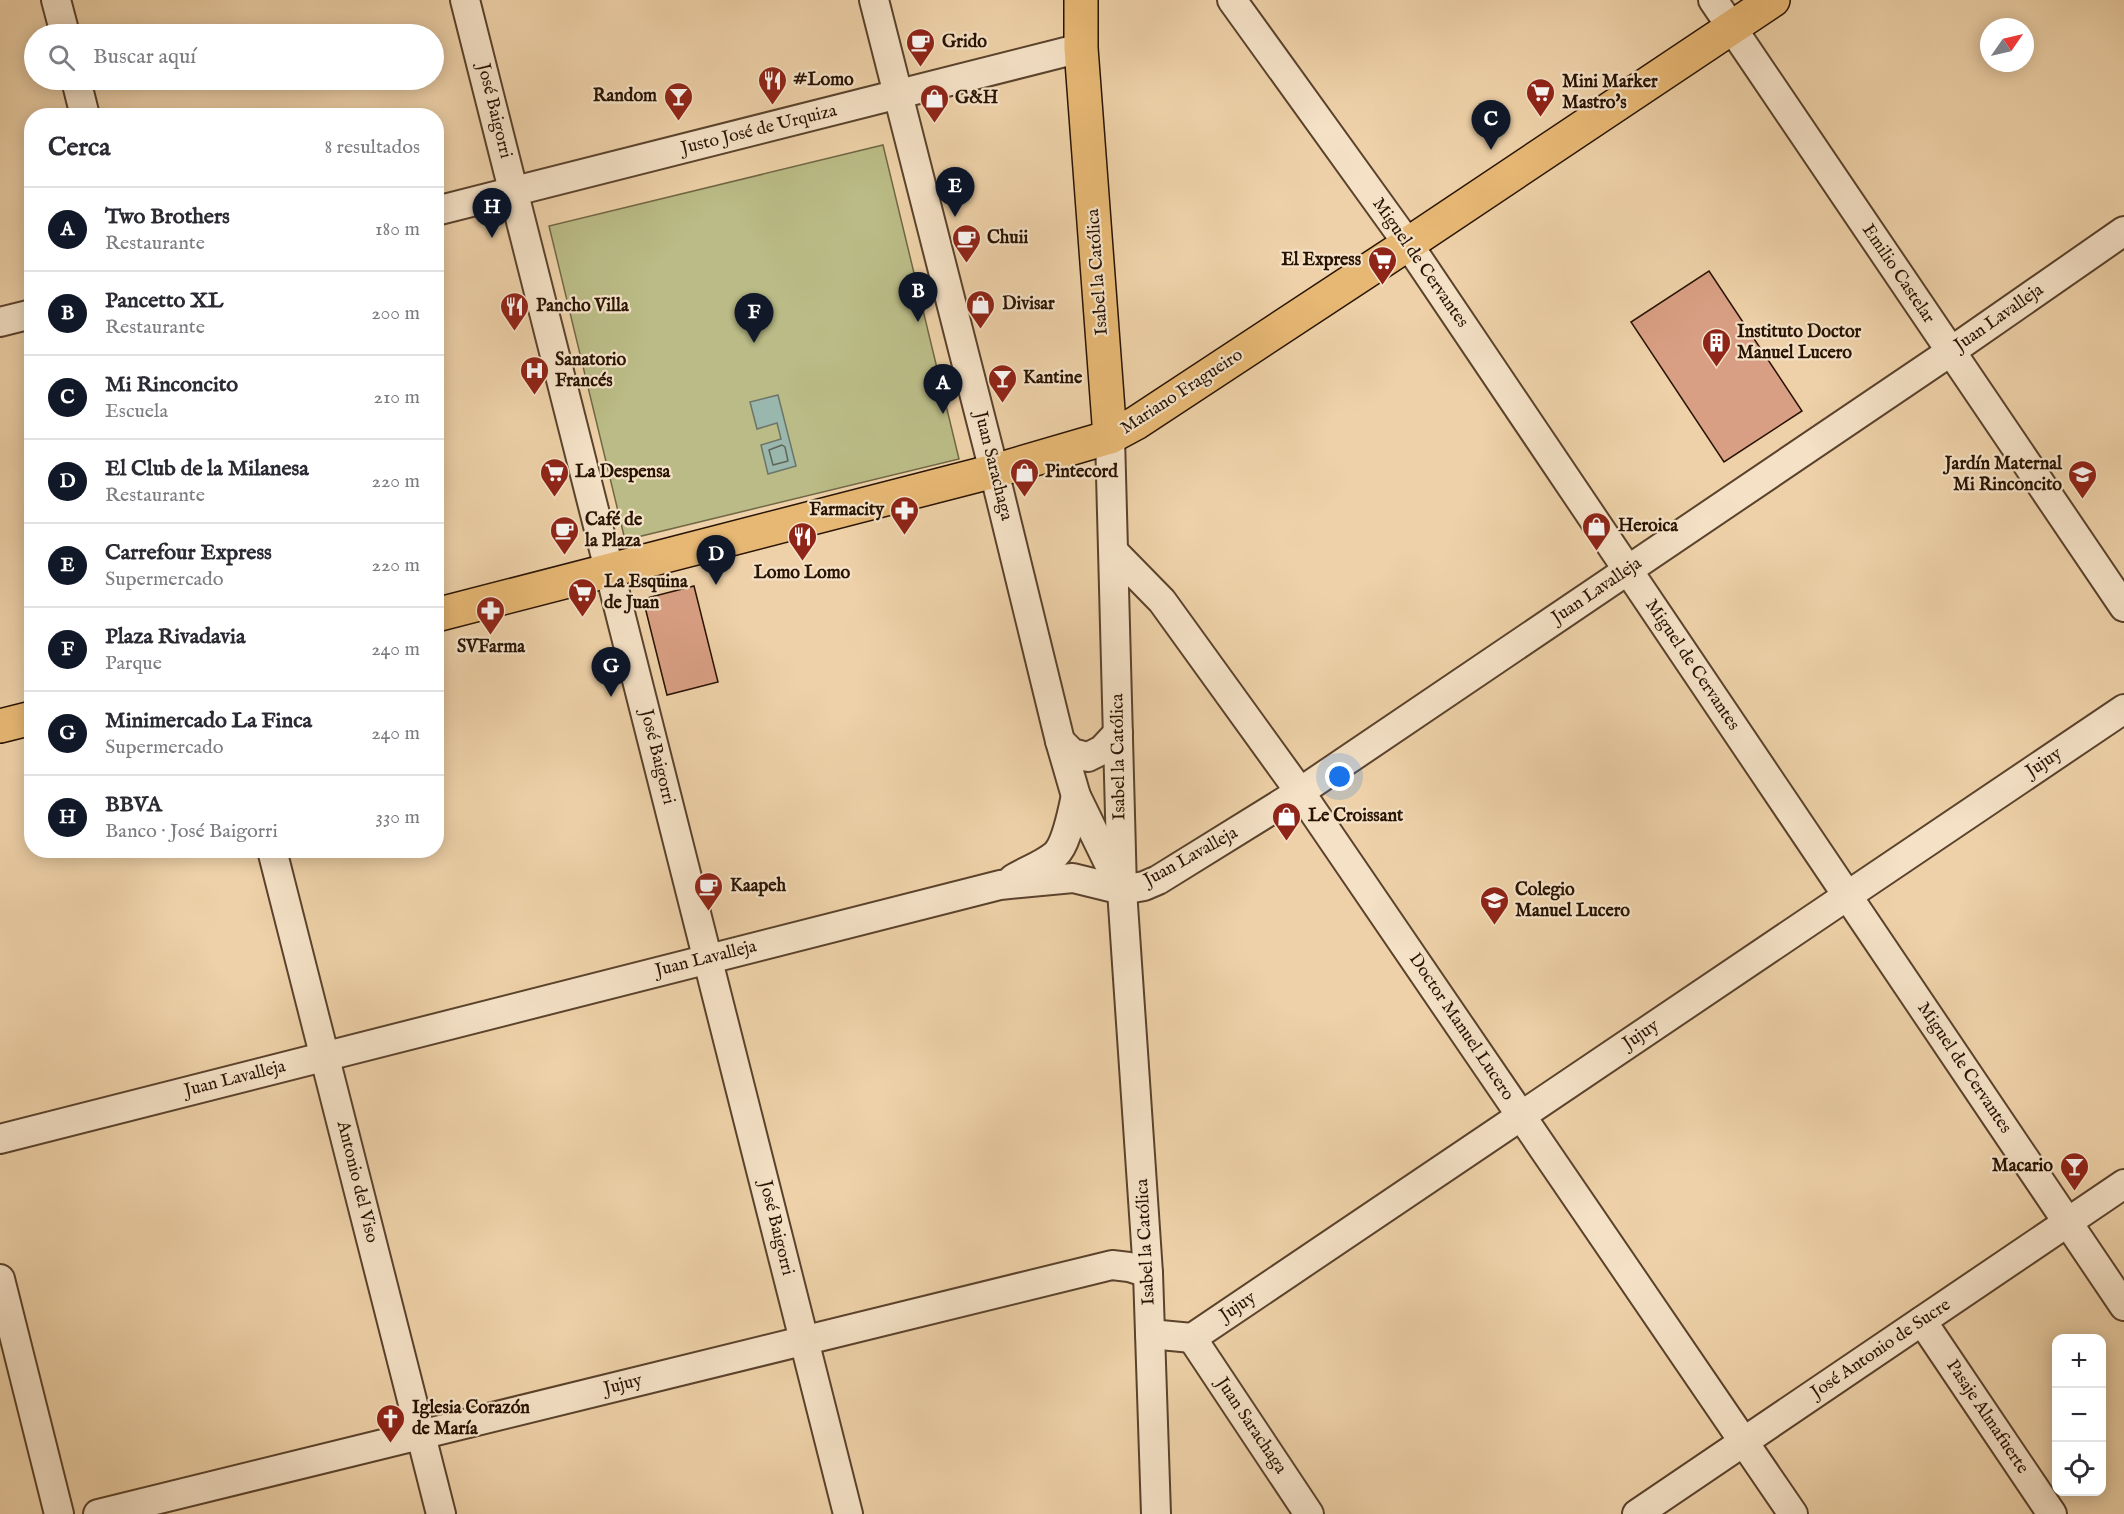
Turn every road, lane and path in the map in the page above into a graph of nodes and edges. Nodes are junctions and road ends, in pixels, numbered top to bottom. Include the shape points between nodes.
1 (56, 0) edge
2 (465, 0) edge
3 (874, 0) edge
4 (1081, 0) edge
5 (1232, 0) edge
6 (1713, 0) edge
7 (1773, 0) edge
8 (62, 24) edge
9 (1732, 28) junction
10 (1081, 48) junction
11 (78, 90) edge
12 (898, 94) junction
13 (83, 108) edge
14 (514, 192) junction
15 (444, 209) edge
16 (2124, 231) edge
17 (1408, 244) junction
18 (24, 316) edge
19 (0, 322) edge
20 (1950, 352) junction
21 (1110, 437) junction
22 (994, 471) junction
23 (1114, 552) junction
24 (609, 570) junction
25 (1628, 570) junction
26 (2124, 607) edge
27 (444, 613) edge
28 (2124, 709) edge
29 (24, 720) edge
30 (0, 726) edge
31 (1118, 733) junction
32 (1059, 741) junction
33 (1300, 792) junction
34 (1076, 796) junction
35 (274, 858) edge
36 (1000, 885) junction
37 (1122, 890) junction
38 (1848, 896) junction
39 (707, 958) junction
40 (325, 1056) junction
41 (1522, 1116) junction
42 (0, 1139) edge
43 (2124, 1184) edge
44 (2067, 1222) junction
45 (1148, 1273) junction
46 (0, 1279) edge
47 (2124, 1306) edge
48 (1922, 1321) junction
49 (1150, 1334) junction
50 (1192, 1338) junction
51 (804, 1341) junction
52 (421, 1435) junction
53 (1744, 1442) junction
54 (58, 1514) edge
55 (98, 1514) edge
56 (441, 1514) edge
57 (848, 1514) edge
58 (1156, 1514) edge
59 (1309, 1514) edge
60 (1637, 1514) edge
61 (1793, 1514) edge
62 (2052, 1514) edge

1 - 8 street
2 - 14 street, José Baigorri
3 - 12 street, Juan Sarachaga
4 - 10 main road, Isabel la Católica
5 - 17 street, Miguel de Cervantes
6 - 9 street, Emilio Castelar
7 - 9 main road, Mariano Fragueiro
9 - 17 main road, Mariano Fragueiro
9 - 20 street, Emilio Castelar
10 - 12 street, Justo José de Urquiza
10 - 21 main road, Isabel la Católica
11 - 13 street
12 - 14 street, Justo José de Urquiza
12 - 22 street, Juan Sarachaga
14 - 15 street, Justo José de Urquiza
14 - 24 street, José Baigorri
16 - 20 street, Juan Lavalleja
17 - 21 main road, Mariano Fragueiro
17 - 25 street, Miguel de Cervantes
18 - 19 street
20 - 25 street, Juan Lavalleja
20 - 26 street, Emilio Castelar
21 - 22 main road, Mariano Fragueiro
21 - 23 street, Isabel la Católica
22 - 24 main road, Mariano Fragueiro
22 - 32 street, Juan Sarachaga
23 - 31 street, Isabel la Católica
23 - 33 street, Doctor Manuel Lucero via 1162,601
24 - 27 main road, Mariano Fragueiro
24 - 39 street, José Baigorri
25 - 33 street, Juan Lavalleja
25 - 38 street, Miguel de Cervantes
28 - 38 street, Jujuy
29 - 30 main road
31 - 32 street via 1102,750 1088,757 1072,753
31 - 37 street, Isabel la Católica
32 - 34 street, Juan Sarachaga
33 - 37 street, Juan Lavalleja via 1158,880
33 - 41 street, Doctor Manuel Lucero
34 - 36 street via 1057,853
34 - 37 street, Juan Sarachaga
35 - 40 street, Antonio del Viso
36 - 37 street, Juan Lavalleja via 1073,878
36 - 39 street, Juan Lavalleja
37 - 45 street, Isabel la Católica
38 - 41 street, Jujuy
38 - 44 street, Miguel de Cervantes
39 - 40 street, Juan Lavalleja
39 - 51 street, José Baigorri
40 - 42 street, Juan Lavalleja
40 - 52 street, Antonio del Viso
41 - 50 street, Jujuy
41 - 53 street, Doctor Manuel Lucero
43 - 44 street, José Antonio de Sucre
44 - 47 street, Miguel de Cervantes
44 - 48 street, José Antonio de Sucre
45 - 49 street, Isabel la Católica
45 - 51 street, Jujuy via 1112,1265
46 - 54 street
48 - 53 street, José Antonio de Sucre
48 - 62 street, Pasaje Almafuerte
49 - 50 street
49 - 58 street, Isabel la Católica
50 - 59 street, Juan Sarachaga
51 - 52 street, Jujuy
51 - 57 street, José Baigorri
52 - 55 street, Jujuy
52 - 56 street, Antonio del Viso
53 - 60 street, José Antonio de Sucre
53 - 61 street, Doctor Manuel Lucero

